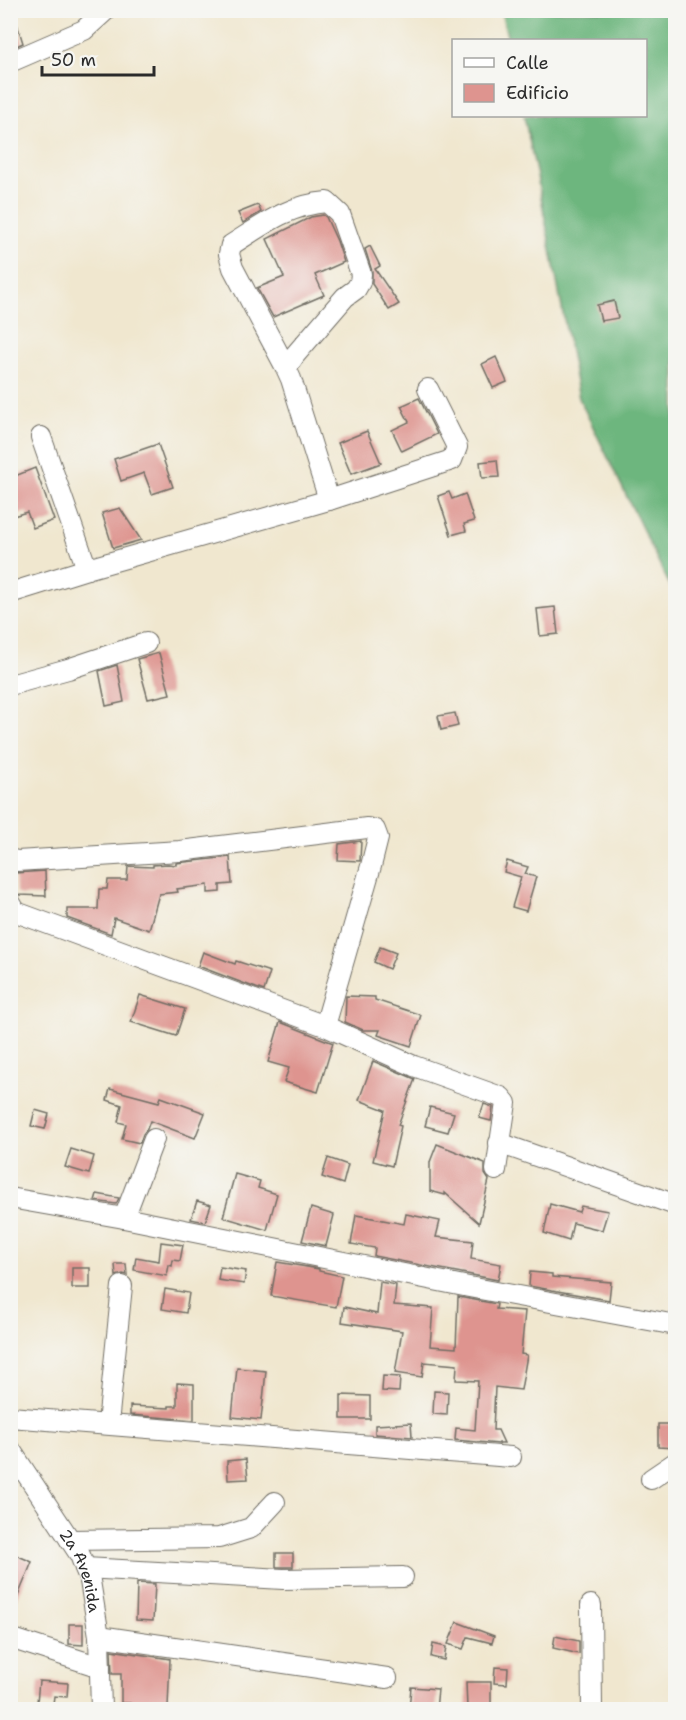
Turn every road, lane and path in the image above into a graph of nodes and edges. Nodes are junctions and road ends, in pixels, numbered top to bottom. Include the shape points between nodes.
1 (106, 10) edge
2 (10, 62) edge
3 (286, 368) junction
4 (428, 389) dead end
5 (41, 437) dead end
6 (329, 500) junction
7 (87, 569) junction
8 (10, 593) edge
9 (146, 643) dead end
10 (10, 685) edge
11 (10, 859) edge
12 (10, 902) edge
13 (325, 1026) junction
14 (153, 1139) dead end
15 (499, 1143) junction
16 (496, 1170) dead end
17 (10, 1198) edge
18 (675, 1205) edge
19 (124, 1218) junction
20 (122, 1286) dead end
21 (675, 1325) edge
22 (10, 1417) edge
23 (108, 1424) junction
24 (10, 1449) edge
25 (511, 1457) dead end
26 (675, 1462) edge
27 (651, 1479) dead end
28 (275, 1502) dead end
29 (70, 1540) junction
30 (85, 1568) junction
31 (403, 1578) dead end
32 (591, 1605) dead end
33 (99, 1636) junction
34 (10, 1638) edge
35 (100, 1667) junction
36 (387, 1678) dead end
37 (101, 1710) edge
38 (592, 1710) edge

1 - 2 street via 84,30
3 - 3 street via 360,282 361,274 340,214 327,202 309,204 276,217 231,246 229,254
3 - 6 street
4 - 6 street via 457,447 452,459
5 - 7 street
6 - 7 street
7 - 8 street
9 - 10 street
11 - 13 street via 180,851 375,830 378,838 371,866
12 - 13 street via 16,912
13 - 15 street via 414,1066 501,1097 506,1103
14 - 19 street
15 - 16 street
15 - 18 street
17 - 19 street
19 - 21 street
20 - 23 street
22 - 23 street
23 - 25 street
24 - 29 street, 2a Avenida
26 - 27 street
28 - 29 street via 251,1528 219,1538
29 - 30 street, 2a Avenida
30 - 31 street via 283,1580
30 - 33 street, 2a Avenida
32 - 38 street
33 - 35 street, 2a Avenida
33 - 36 street
34 - 35 street
35 - 37 street, 2a Avenida

